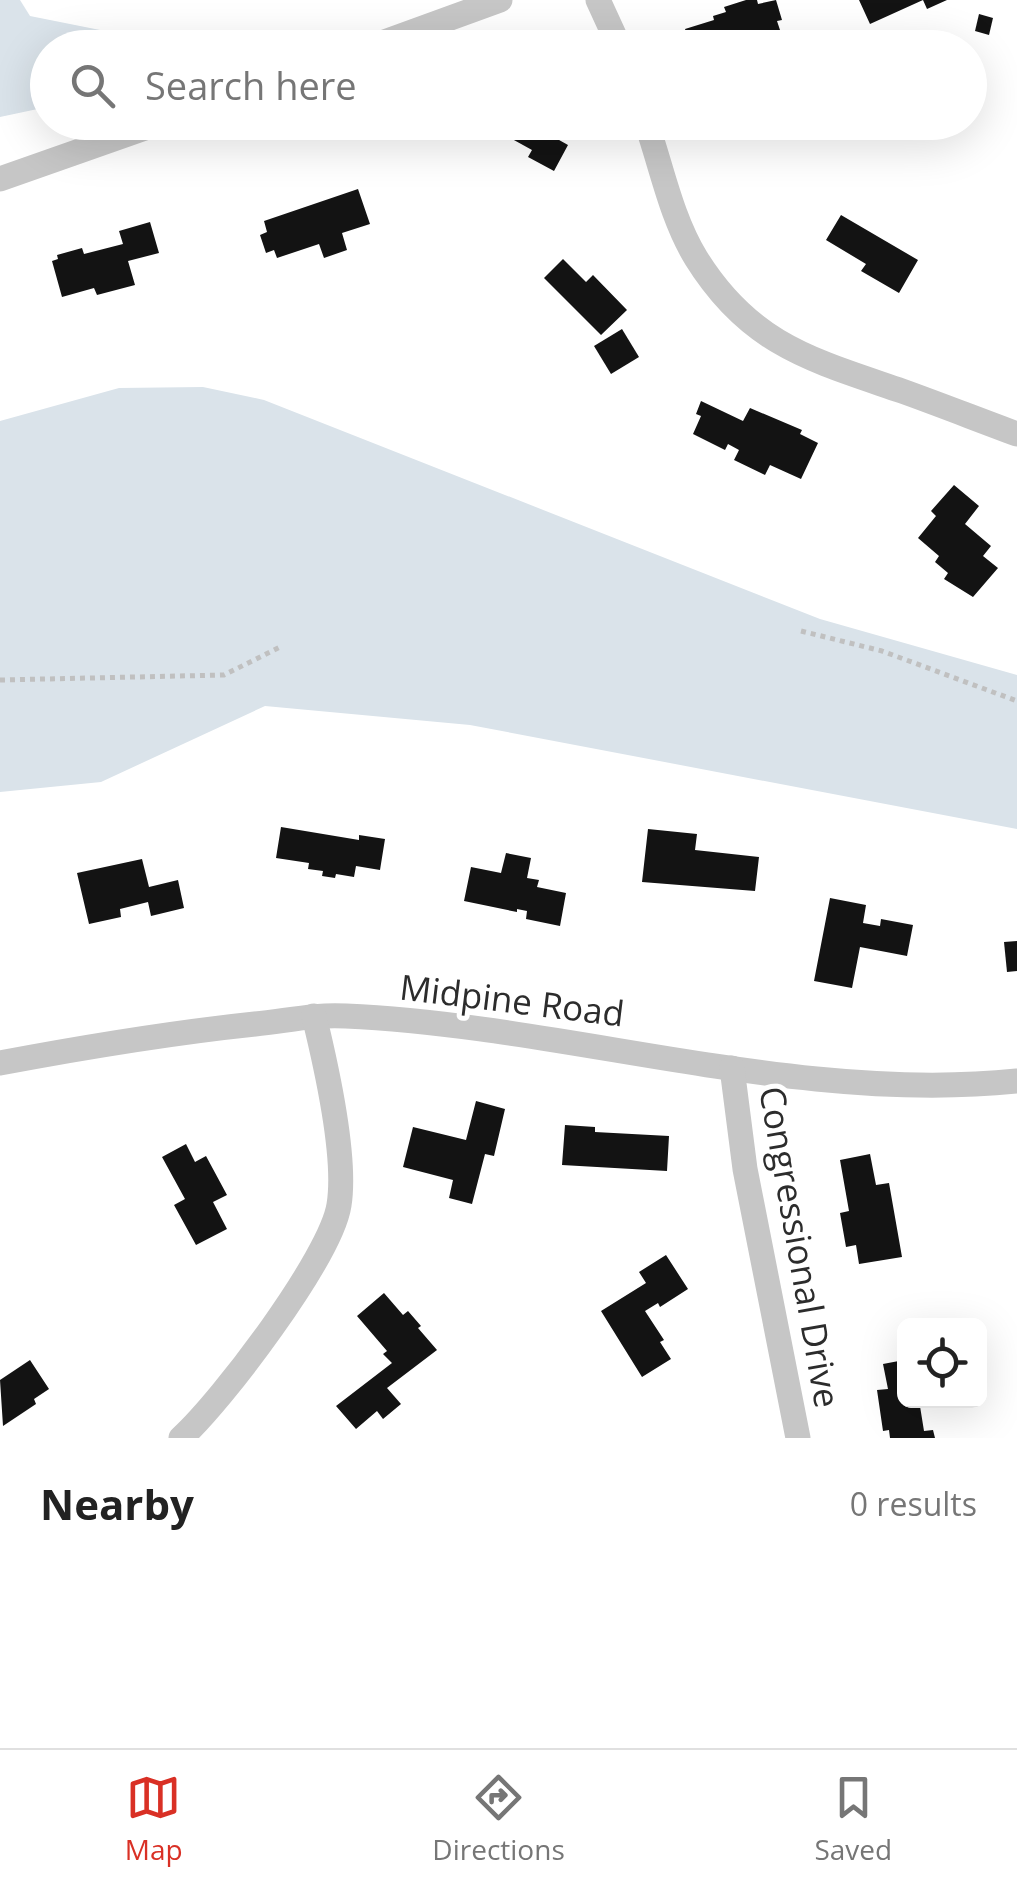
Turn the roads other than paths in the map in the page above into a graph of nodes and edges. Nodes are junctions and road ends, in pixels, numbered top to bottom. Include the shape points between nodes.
1 (500, 0) edge
2 (598, 0) edge
3 (418, 30) edge
4 (612, 30) edge
5 (111, 140) edge
6 (652, 140) edge
7 (0, 179) edge
8 (1017, 434) edge
9 (314, 1016) junction
10 (0, 1064) edge
11 (732, 1068) junction
12 (1017, 1081) edge
13 (180, 1438) edge
14 (798, 1438) edge

1 - 3 street
2 - 4 street
5 - 7 street
6 - 8 street via 673,211 695,256 754,326 799,355
9 - 10 street, Midpine Road
9 - 11 street, Midpine Road via 479,1030
9 - 13 street via 334,1110 337,1216 311,1268 231,1383
11 - 12 street, Midpine Road via 925,1085
11 - 14 street, Congressional Drive via 744,1169

